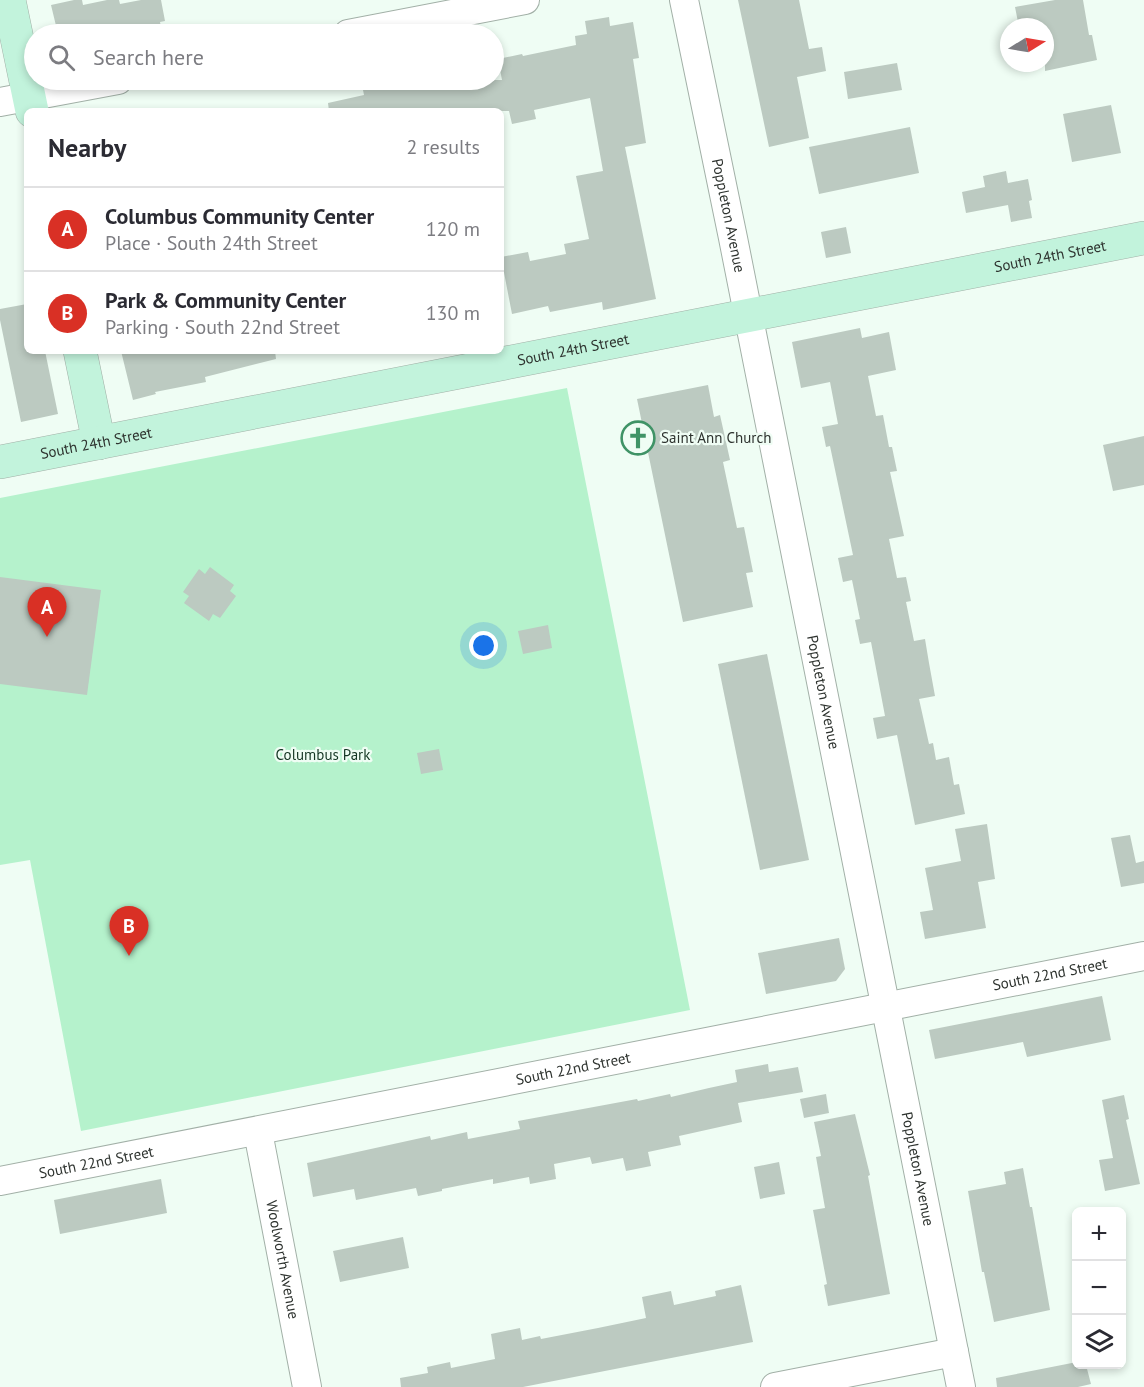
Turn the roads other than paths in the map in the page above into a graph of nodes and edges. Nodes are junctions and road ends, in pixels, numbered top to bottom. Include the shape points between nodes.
1 (9, 0) edge
2 (525, 0) edge
3 (684, 0) edge
4 (400, 24) edge
5 (75, 90) edge
6 (20, 103) edge
7 (1144, 238) edge
8 (747, 314) junction
9 (81, 354) edge
10 (99, 442) junction
11 (0, 462) edge
12 (1144, 956) edge
13 (885, 1006) junction
14 (258, 1132) junction
15 (0, 1181) edge
16 (954, 1352) junction
17 (307, 1387) edge
18 (776, 1387) edge
19 (962, 1387) edge

1 - 6 main road
2 - 4 street
3 - 8 street, Poppleton Avenue
5 - 6 street
7 - 8 main road, South 24th Street
8 - 10 main road, South 24th Street
8 - 13 street, Poppleton Avenue
9 - 10 main road
10 - 11 main road, South 24th Street
12 - 13 street, South 22nd Street
13 - 14 street, South 22nd Street
13 - 16 street, Poppleton Avenue
14 - 15 street, South 22nd Street
14 - 17 street, Woolworth Avenue
16 - 18 street
16 - 19 street, Poppleton Avenue

